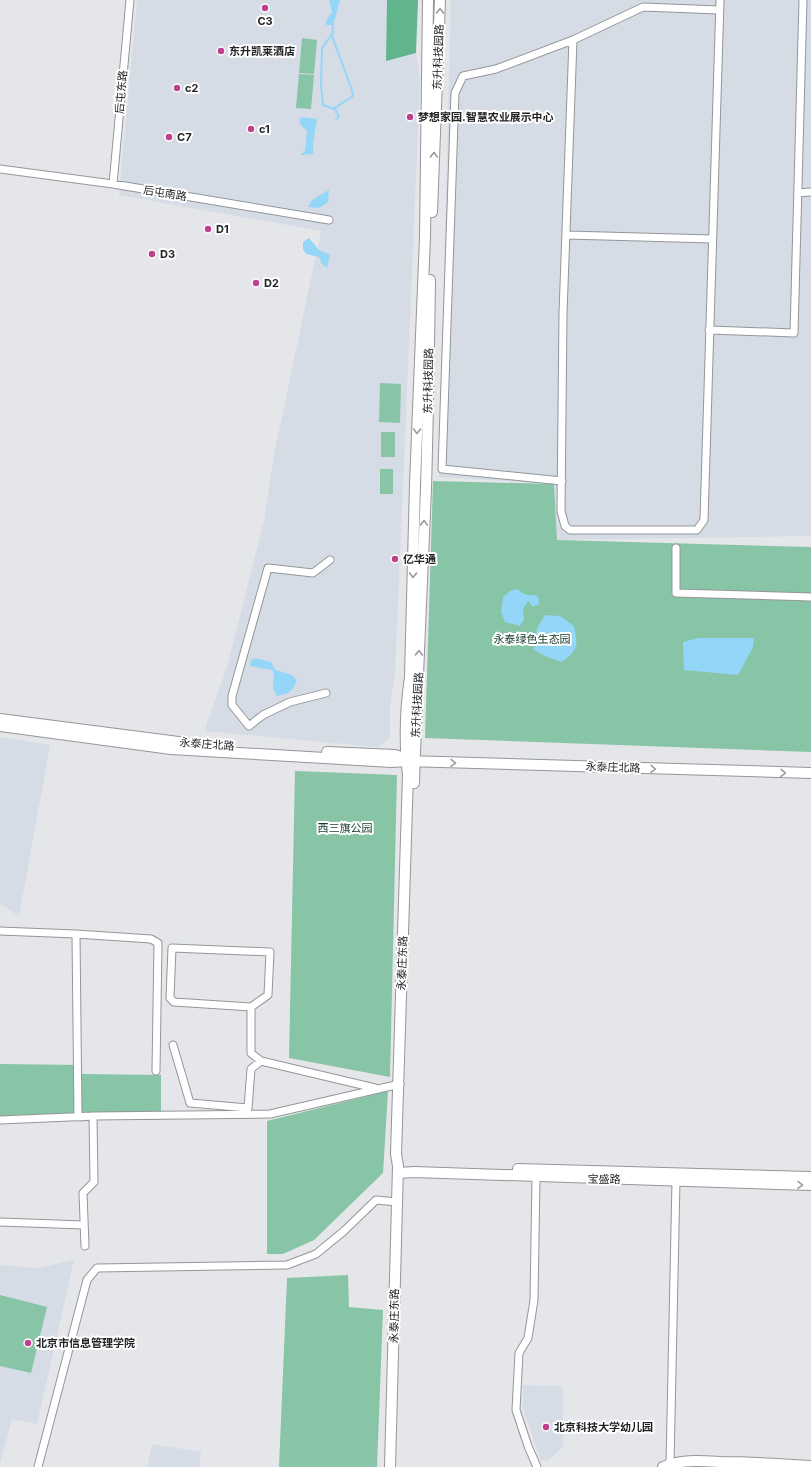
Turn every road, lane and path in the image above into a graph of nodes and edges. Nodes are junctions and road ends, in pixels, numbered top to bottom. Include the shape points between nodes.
1 (130, 0) edge
2 (428, 0) edge
3 (440, 0) edge
4 (720, 0) edge
5 (803, 0) edge
6 (719, 10) junction
7 (573, 40) junction
8 (0, 169) edge
9 (113, 184) junction
10 (811, 192) edge
11 (798, 193) junction
12 (329, 220) dead end
13 (567, 235) junction
14 (712, 239) junction
15 (709, 330) junction
16 (562, 482) junction
17 (676, 548) dead end
18 (330, 560) dead end
19 (811, 597) edge
20 (326, 693) dead end
21 (0, 719) edge
22 (0, 726) edge
23 (409, 760) junction
24 (811, 774) edge
25 (0, 930) edge
26 (76, 934) junction
27 (251, 1007) junction
28 (173, 1045) dead end
29 (261, 1060) junction
30 (156, 1071) dead end
31 (93, 1116) junction
32 (0, 1120) edge
33 (398, 1169) junction
34 (536, 1177) junction
35 (811, 1177) edge
36 (676, 1181) junction
37 (811, 1185) edge
38 (397, 1202) junction
39 (0, 1222) edge
40 (84, 1225) junction
41 (85, 1246) dead end
42 (667, 1466) edge
43 (811, 1466) edge
44 (38, 1467) edge
45 (390, 1467) edge
46 (537, 1467) edge

1 - 9 street, 后屯东路
2 -> 23 street, 东升科技园路 via 425,237 410,677 404,746
23 -> 3 street, 东升科技园路 via 426,486 431,233
4 - 6 street
5 - 11 street
6 - 7 street via 643,7
6 - 14 street
7 - 13 street
7 - 16 street via 496,69 463,76 455,93 442,469
8 - 9 street, 后屯南路
9 - 12 street, 后屯南路
10 - 11 street
11 - 15 street via 794,333
13 - 14 street
13 - 16 street via 563,313
14 - 15 street
15 - 16 street via 704,520 697,530 570,530 562,520
17 - 19 street via 676,593
18 - 20 street via 313,573 268,568 232,696 232,705 249,726 263,715 290,702
21 - 23 street, 永泰庄北路 via 173,742 395,755
22 - 23 street, 永泰庄北路 via 171,749 392,762
23 -> 24 street, 永泰庄北路
23 - 33 street, 永泰庄东路 via 396,1154
25 - 26 street
26 - 30 street via 151,939 158,943
26 - 31 street via 78,1117
27 - 27 street via 268,995 270,952 172,948 170,998 174,1002
27 - 29 street via 251,1053
28 - 29 street via 190,1103 248,1108 251,1069
29 - 31 street via 372,1088 400,1084 270,1114
31 - 32 street
31 - 40 street via 94,1182 83,1193
33 - 34 street, 宝盛路 via 414,1172
33 - 35 street, 宝盛路
33 - 38 street, 永泰庄东路
34 - 36 street, 宝盛路
34 - 46 street via 534,1300 528,1338 519,1353 516,1410
36 -> 37 street, 宝盛路
36 - 42 street
38 - 44 street via 376,1200 316,1254 286,1265 97,1268 87,1280
38 - 45 street, 永泰庄东路
39 - 40 street
40 - 41 street
42 - 43 street via 700,1461

